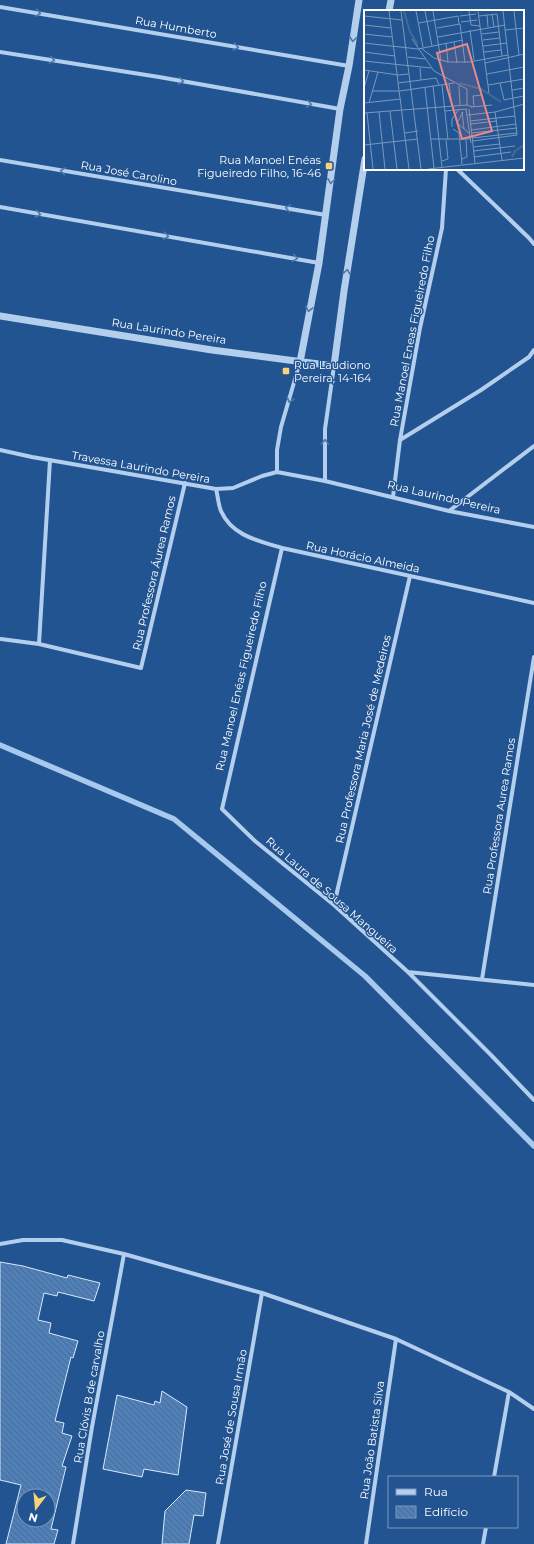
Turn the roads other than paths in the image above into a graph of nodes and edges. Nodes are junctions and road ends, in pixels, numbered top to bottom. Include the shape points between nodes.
1 (359, 0) edge
2 (391, 0) edge
3 (0, 6) edge
4 (389, 10) edge
5 (0, 52) edge
6 (349, 66) junction
7 (340, 109) junction
8 (0, 160) edge
9 (364, 166) edge
10 (446, 170) edge
11 (458, 170) edge
12 (0, 207) edge
13 (326, 215) junction
14 (534, 244) edge
15 (319, 263) junction
16 (0, 316) edge
17 (534, 350) edge
18 (300, 362) junction
19 (334, 366) junction
20 (400, 440) junction
21 (534, 446) edge
22 (0, 450) edge
23 (50, 460) junction
24 (277, 472) junction
25 (325, 481) junction
26 (185, 483) junction
27 (216, 489) junction
28 (393, 497) junction
29 (449, 511) junction
30 (534, 527) edge
31 (282, 548) junction
32 (410, 576) junction
33 (534, 603) edge
34 (1, 639) dead end
35 (39, 644) junction
36 (534, 657) edge
37 (222, 809) joint
38 (334, 905) junction
39 (408, 972) junction
40 (482, 979) junction
41 (534, 985) edge
42 (534, 1100) edge
43 (0, 1244) edge
44 (124, 1254) junction
45 (262, 1293) junction
46 (396, 1338) junction
47 (509, 1392) junction
48 (534, 1409) edge
49 (494, 1476) edge
50 (486, 1528) edge
51 (73, 1544) edge
52 (218, 1544) edge
53 (366, 1544) edge
54 (483, 1544) edge

1 -> 6 street
2 - 4 street
3 -> 6 street, Rua Humberto
5 -> 7 street
6 - 7 street
7 -> 13 street
13 -> 8 street, Rua José Carolino
19 -> 9 street
10 - 20 street, Rua Manoel Eneas Figueiredo Filho via 442,228 420,328
11 - 14 street
12 -> 15 street
13 - 15 street
15 -> 18 street
16 - 18 street, Rua Laurindo Pereira
17 - 20 street via 529,357 481,390
18 - 19 street, Rua Laurindo Pereira
18 -> 24 street via 281,427
25 -> 19 street via 326,429
20 - 28 street, Rua Manoel Eneas Figueiredo Filho
21 - 29 street
22 - 23 street, Travessa Laurindo Pereira
23 - 26 street, Travessa Laurindo Pereira
23 - 35 street
24 - 25 street
24 - 27 street, Travessa Laurindo Pereira via 232,488
25 - 28 street, Rua Laurindo Pereira
26 - 27 street, Travessa Laurindo Pereira
26 - 35 street, Rua Professora Áurea Ramos via 141,668
27 - 31 street, Rua Horácio Almeida via 220,510 233,528 256,540
28 - 29 street, Rua Laurindo Pereira
29 - 30 street, Rua Laurindo Pereira
31 - 32 street, Rua Horácio Almeida
31 - 37 street, Rua Manoel Enéas Figueiredo Filho
32 - 33 street, Rua Horácio Almeida
32 - 38 street, Rua Professora Maria José de Medeiros
34 - 35 street
36 - 40 street, Rua Professora Aurea Ramos
37 - 38 street, Rua Laura de Sousa Mangueira via 256,842
38 - 39 street, Rua Laura de Sousa Mangueira
39 - 40 street
39 - 42 street, Rua Laura de Sousa Mangueira
40 - 41 street
43 - 44 street via 23,1240 62,1240
44 - 45 street
44 - 51 street, Rua Clóvis B de carvalho
45 - 46 street
45 - 52 street, Rua José de Sousa Irmão
46 - 47 street
46 - 53 street, Rua João Batista Silva
47 - 48 street
47 - 49 street
50 - 54 street

